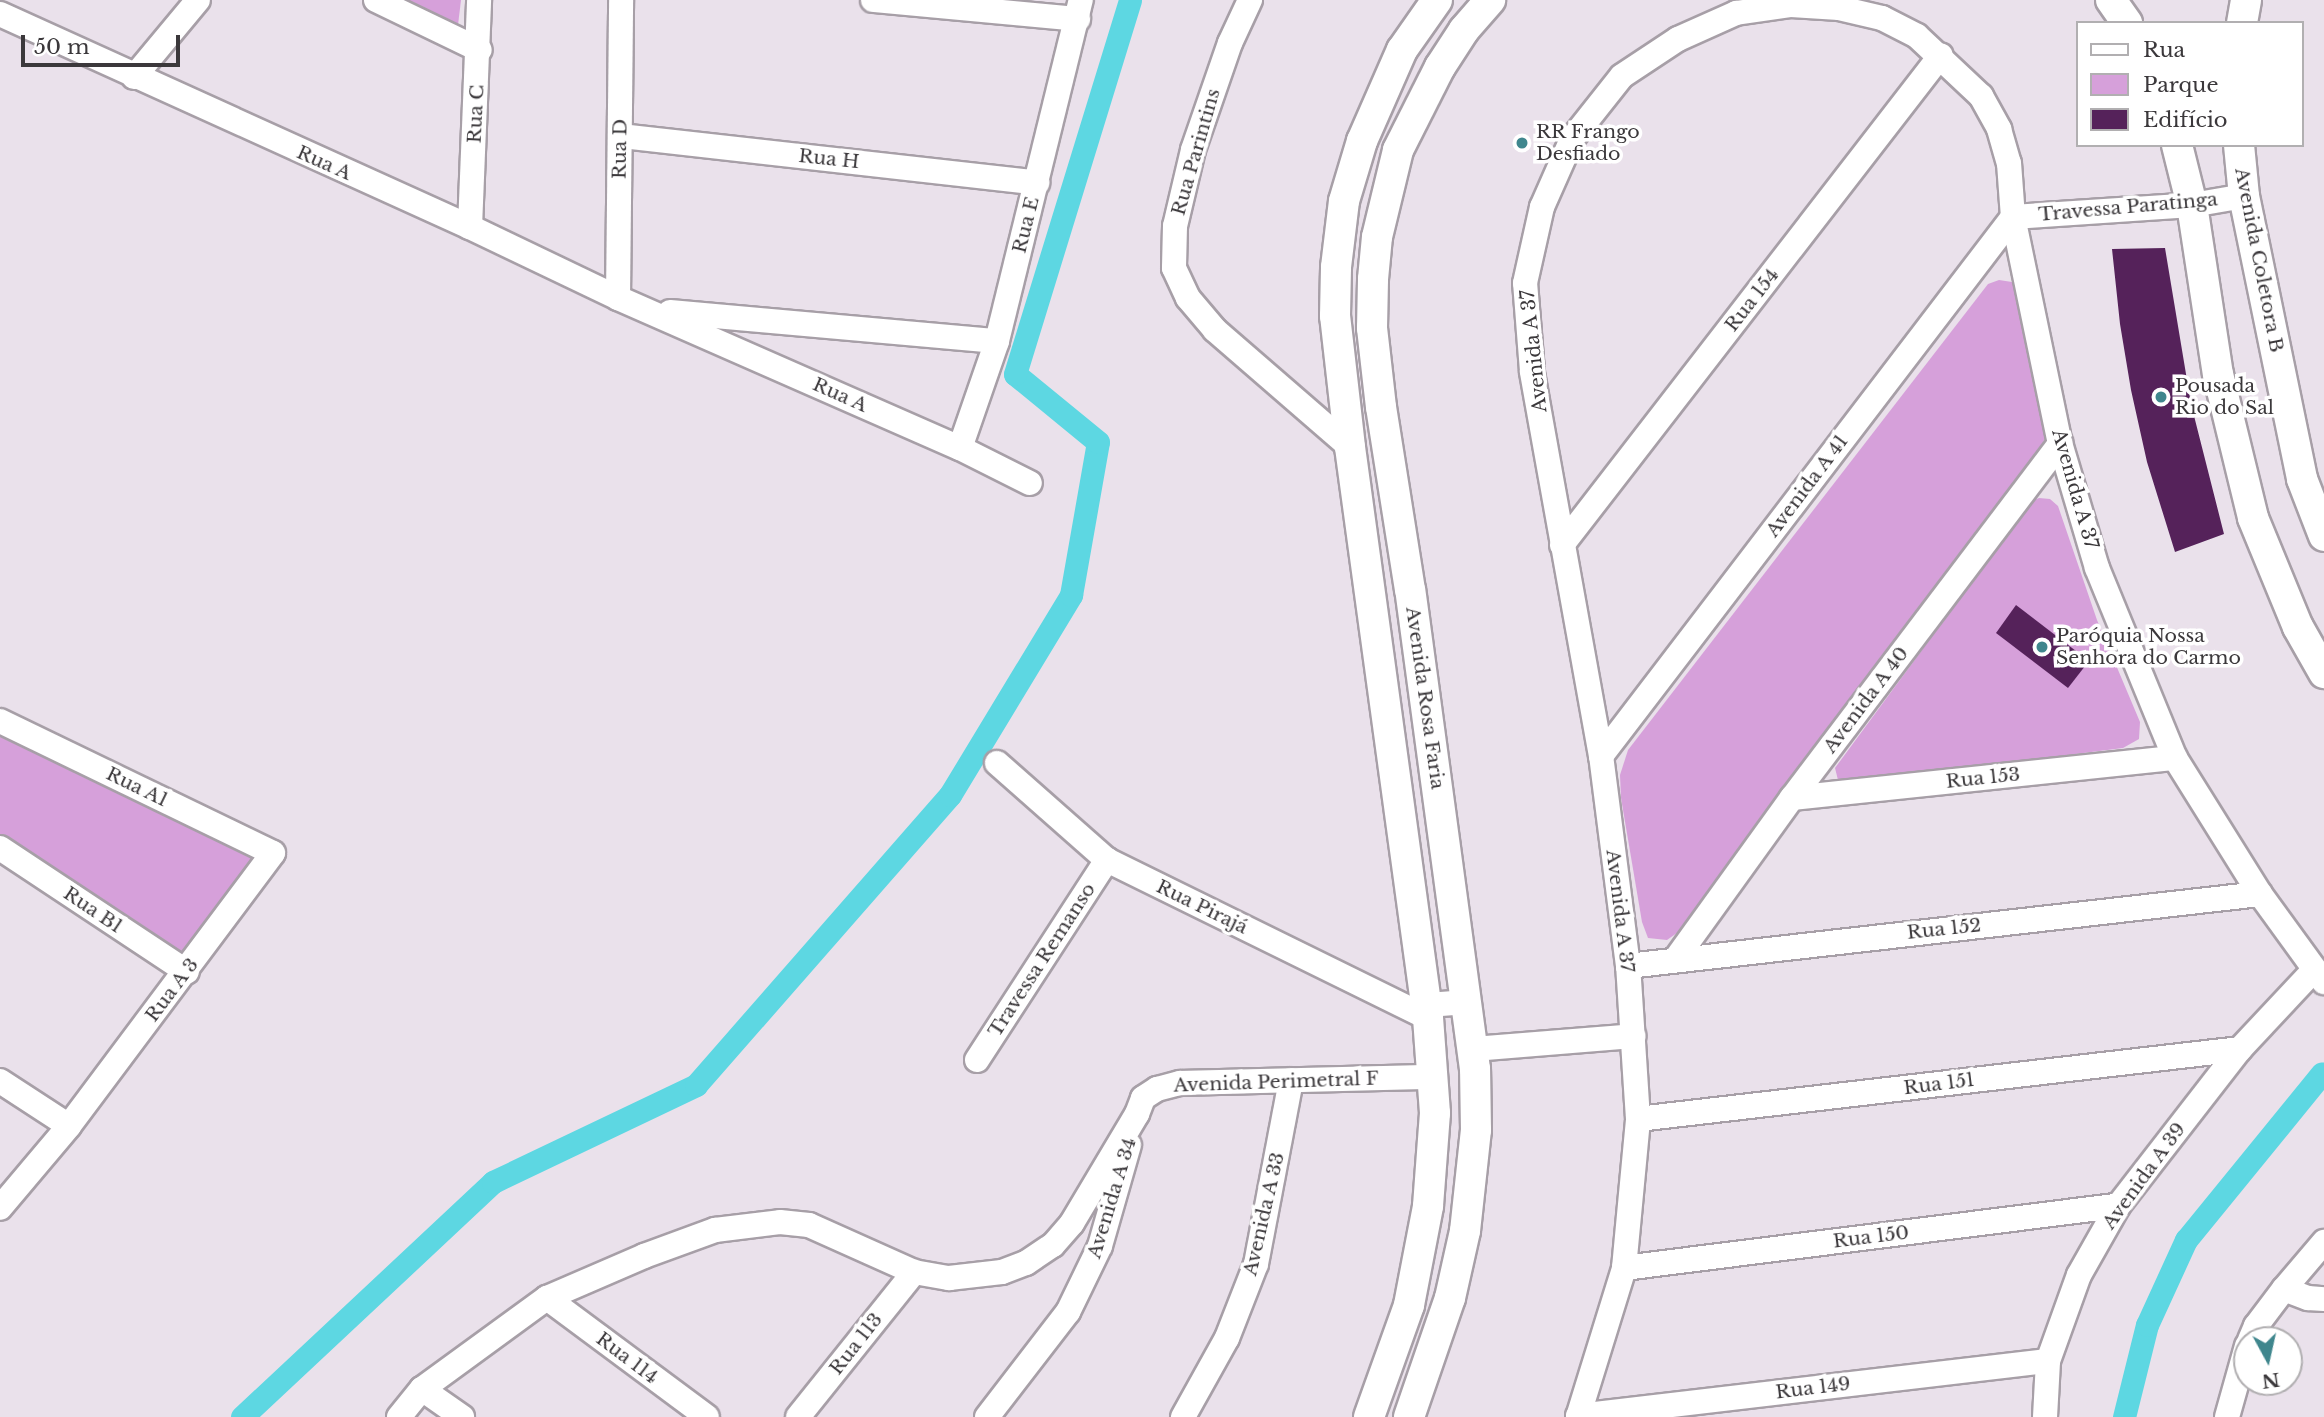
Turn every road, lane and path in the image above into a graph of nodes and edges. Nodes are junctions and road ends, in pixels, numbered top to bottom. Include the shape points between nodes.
1 (198, 0) edge
2 (376, 0) edge
3 (479, 0) edge
4 (621, 0) edge
5 (873, 0) edge
6 (1250, 0) edge
7 (1437, 0) edge
8 (1490, 0) edge
9 (2111, 0) edge
10 (2246, 0) edge
11 (1080, 10) edge
12 (0, 14) edge
13 (2126, 21) edge
14 (2242, 21) edge
15 (480, 50) junction
16 (1941, 55) junction
17 (134, 77) junction
18 (621, 136) junction
19 (2178, 147) edge
20 (2239, 147) edge
21 (1037, 183) junction
22 (2244, 196) junction
23 (2192, 205) junction
24 (2013, 217) junction
25 (470, 227) junction
26 (618, 298) junction
27 (648, 310) junction
28 (997, 341) junction
29 (2060, 443) junction
30 (1350, 447) junction
31 (960, 448) junction
32 (1030, 483) dead end
33 (2324, 536) edge
34 (1562, 545) junction
35 (1410, 590) junction
36 (1371, 597) junction
37 (2324, 674) edge
38 (0, 721) edge
39 (1601, 756) junction
40 (2175, 758) junction
41 (997, 763) dead end
42 (1792, 798) junction
43 (0, 848) edge
44 (273, 853) joint
45 (1107, 860) junction
46 (2260, 894) junction
47 (1675, 960) junction
48 (1628, 966) junction
49 (187, 972) junction
50 (2319, 976) edge
51 (1468, 1002) junction
52 (1427, 1011) junction
53 (1633, 1036) junction
54 (1473, 1049) junction
55 (2240, 1049) junction
56 (977, 1060) dead end
57 (1433, 1077) junction
58 (1291, 1080) junction
59 (0, 1081) edge
60 (1138, 1114) junction
61 (1638, 1119) junction
62 (69, 1126) junction
63 (2118, 1206) junction
64 (0, 1208) edge
65 (2324, 1242) edge
66 (1624, 1268) junction
67 (914, 1272) junction
68 (2284, 1289) junction
69 (547, 1298) junction
70 (2324, 1299) edge
71 (2256, 1326) edge
72 (2048, 1361) junction
73 (422, 1389) junction
74 (2233, 1396) edge
75 (703, 1416) edge
76 (1578, 1416) edge
77 (399, 1417) edge
78 (462, 1417) edge
79 (798, 1417) edge
80 (987, 1417) edge
81 (1183, 1417) edge
82 (1369, 1417) edge
83 (1409, 1417) edge
84 (2045, 1417) edge
85 (2227, 1417) edge

1 - 17 street
2 - 15 street
3 - 15 street, Rua C
4 - 18 street, Rua D
5 - 11 street
6 - 30 street, Rua Parintins via 1194,150 1175,226 1174,268 1188,298 1215,330
7 - 30 street, Avenida Rosa Faria via 1402,50 1362,141 1344,201 1335,316
8 - 35 street, Avenida Rosa Faria via 1464,30 1420,103 1398,150 1377,237 1372,328
9 - 13 street
10 - 14 street
11 - 21 street, Rua E
12 - 17 street, Rua A
15 - 25 street, Rua C
16 - 24 street, Avenida A 37 via 1981,96 1999,129 2009,163
16 - 34 street, Rua 154
16 - 34 street, Avenida A 37 via 1882,18 1839,8 1791,5 1736,13 1678,39 1622,76 1572,139 1542,207 1525,283 1532,371
17 - 25 street, Rua A
18 - 21 street, Rua H
18 - 26 street, Rua D
19 - 23 street
20 - 22 street, Avenida Coletora B
21 - 28 street, Rua E
22 - 23 street, Travessa Paratinga
22 - 33 street, Avenida Coletora B via 2302,479
23 - 24 street, Travessa Paratinga
23 - 37 street via 2218,374 2253,518 2298,627
24 - 29 street, Avenida A 37
24 - 39 street, Avenida A 41
25 - 26 street, Rua A
26 - 27 street, Rua A
27 - 28 street, Rua A
27 - 31 street, Rua A
28 - 31 street, Rua E
29 - 40 street, Avenida A 37 via 2097,568
29 - 42 street, Avenida A 40
30 - 36 street, Avenida Rosa Faria
31 - 32 street, Rua A
34 - 39 street, Avenida A 37
35 - 36 street
35 - 51 street, Avenida Rosa Faria
36 - 52 street, Avenida Rosa Faria
38 - 44 street, Rua A1
39 - 48 street, Avenida A 37
40 - 42 street, Rua 153
40 - 46 street, Avenida A 37
41 - 45 street, Rua Pirajá
42 - 47 street, Avenida A 40
43 - 49 street, Rua B1
44 - 49 street, Rua A 3
45 - 52 street, Rua Pirajá
45 - 56 street, Travessa Remanso
46 - 47 street, Rua 152
46 - 50 street, Avenida A 37
47 - 48 street, Rua 152
48 - 53 street, Avenida A 37
49 - 62 street, Rua A 3
50 - 55 street, Avenida A 39
51 - 52 street
51 - 54 street, Avenida Rosa Faria
52 - 57 street, Avenida Rosa Faria
53 - 54 street
53 - 61 street, Avenida A 37
54 - 83 street, Avenida Rosa Faria via 1476,1130 1465,1231 1450,1298
55 - 61 street, Rua 151
55 - 63 street, Avenida A 39
57 - 58 street, Avenida Perimetral F
57 - 82 street, Avenida Rosa Faria via 1433,1166 1424,1231 1409,1305
58 - 60 street, Avenida Perimetral F via 1180,1083 1143,1098
58 - 81 street, Avenida A 33 via 1256,1264 1227,1338
59 - 62 street
60 - 67 street, Avenida Perimetral F via 1072,1223 1053,1245 1002,1272 949,1278
60 - 80 street, Avenida A 34 via 1100,1246 1068,1312
61 - 66 street, Avenida A 37
62 - 64 street, Rua A 3
63 - 66 street, Rua 150
63 - 72 street, Avenida A 39 via 2079,1275
65 - 68 street
66 - 76 street, Avenida A 37
67 - 69 street, Avenida Perimetral F via 809,1225 780,1222 715,1230
67 - 79 street, Rua 113
68 - 70 street
68 - 71 street
69 - 73 street, Avenida Perimetral F
69 - 75 street, Rua 114
72 - 76 street, Rua 149
72 - 84 street, Avenida A 39
73 - 77 street, Avenida Perimetral F
73 - 78 street
74 - 85 street

